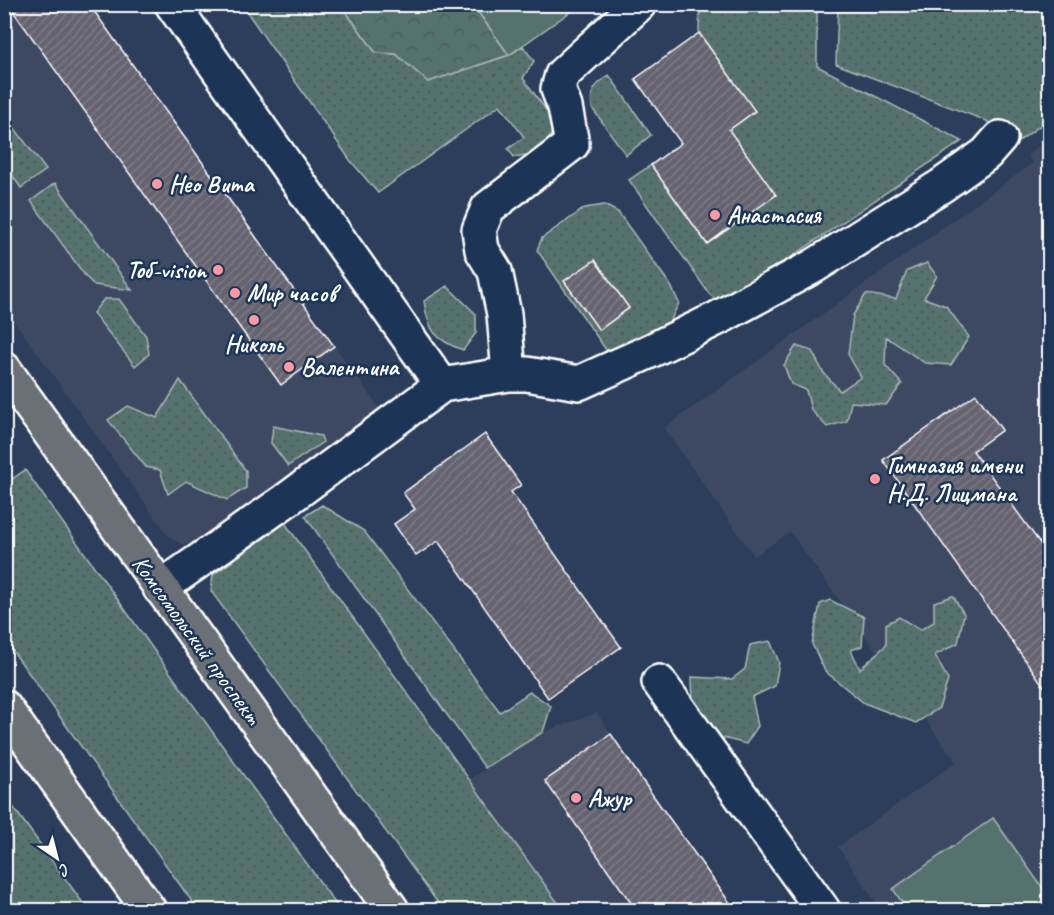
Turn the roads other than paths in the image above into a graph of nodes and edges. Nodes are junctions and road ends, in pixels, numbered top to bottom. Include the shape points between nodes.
1 (172, 4) edge
2 (639, 4) edge
3 (1000, 138) dead end
4 (4, 369) edge
5 (509, 374) junction
6 (442, 385) junction
7 (160, 588) junction
8 (659, 682) dead end
9 (4, 707) edge
10 (149, 910) edge
11 (392, 910) edge
12 (823, 910) edge

1 - 6 lane
2 - 5 lane via 562,75 558,88 566,107 572,144 488,208 479,230 482,250 495,271 504,314
3 - 5 lane via 986,154 941,186 814,267 656,348 579,382
4 - 7 main road, Комсомольский проспект
5 - 6 lane
6 - 7 lane
7 - 11 main road, Комсомольский проспект
8 - 12 lane
9 - 10 main road

